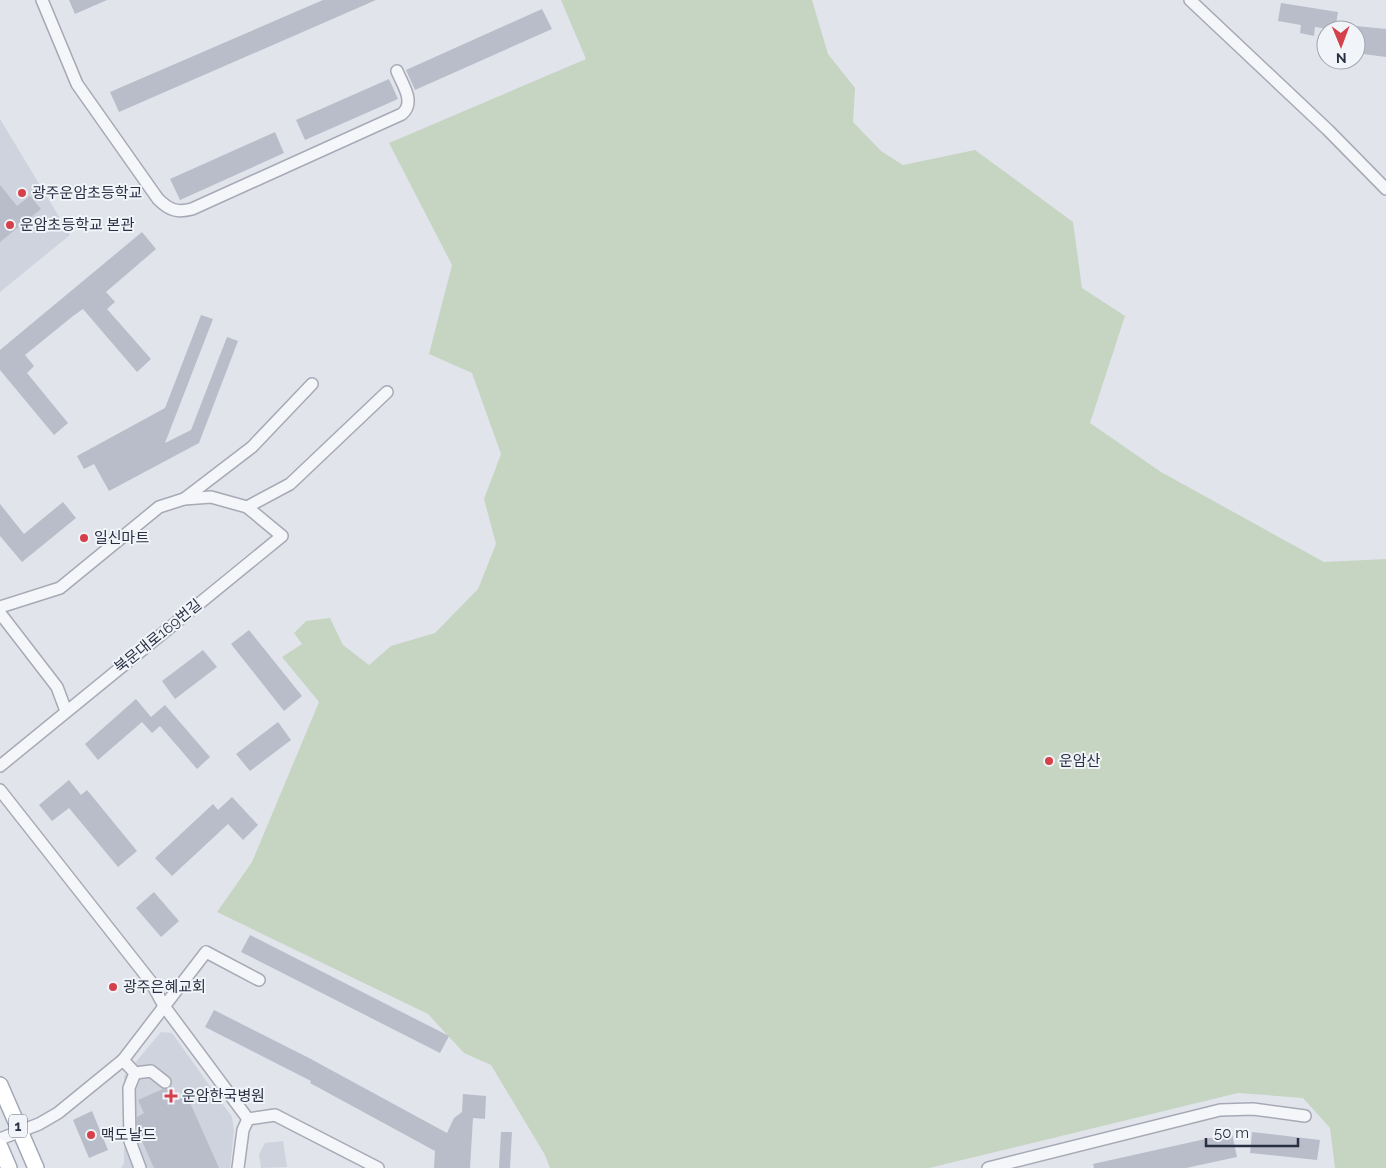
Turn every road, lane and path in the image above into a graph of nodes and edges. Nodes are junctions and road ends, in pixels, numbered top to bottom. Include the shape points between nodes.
1 (42, 0) edge
2 (1190, 0) edge
3 (397, 70) dead end
4 (1386, 189) edge
5 (312, 384) dead end
6 (387, 392) dead end
7 (184, 499) junction
8 (247, 507) junction
9 (0, 608) edge
10 (0, 613) edge
11 (66, 711) junction
12 (0, 766) edge
13 (0, 790) edge
14 (259, 980) dead end
15 (164, 1006) junction
16 (123, 1060) junction
17 (135, 1073) junction
18 (165, 1082) dead end
19 (0, 1085) edge
20 (1305, 1116) dead end
21 (246, 1125) junction
22 (20, 1132) junction
23 (0, 1139) edge
24 (0, 1147) edge
25 (9, 1168) edge
26 (36, 1168) edge
27 (140, 1168) edge
28 (238, 1168) edge
29 (378, 1168) edge
30 (988, 1168) edge

1 - 3 street via 77,84 158,200 177,212 192,209 402,114 407,110 409,101
2 - 4 street
5 - 7 street via 252,447
6 - 8 street via 290,484
7 - 8 street, 북문대로169번길 via 211,497
7 - 9 street via 159,507 60,588
8 - 11 street, 북문대로169번길 via 282,536
10 - 11 street via 57,687
11 - 12 street, 북문대로169번길
13 - 15 street via 151,982
14 - 15 street via 206,952
15 - 16 street
15 - 21 street
16 - 17 street
16 - 22 street via 58,1113
17 - 18 street via 151,1070
17 - 27 street via 129,1088 130,1141
19 - 22 main road, 1
20 - 30 street via 1253,1109 1220,1110
21 - 28 street
21 - 29 street via 275,1115
22 - 23 street
22 - 26 main road, 1
24 - 25 main road, 1

